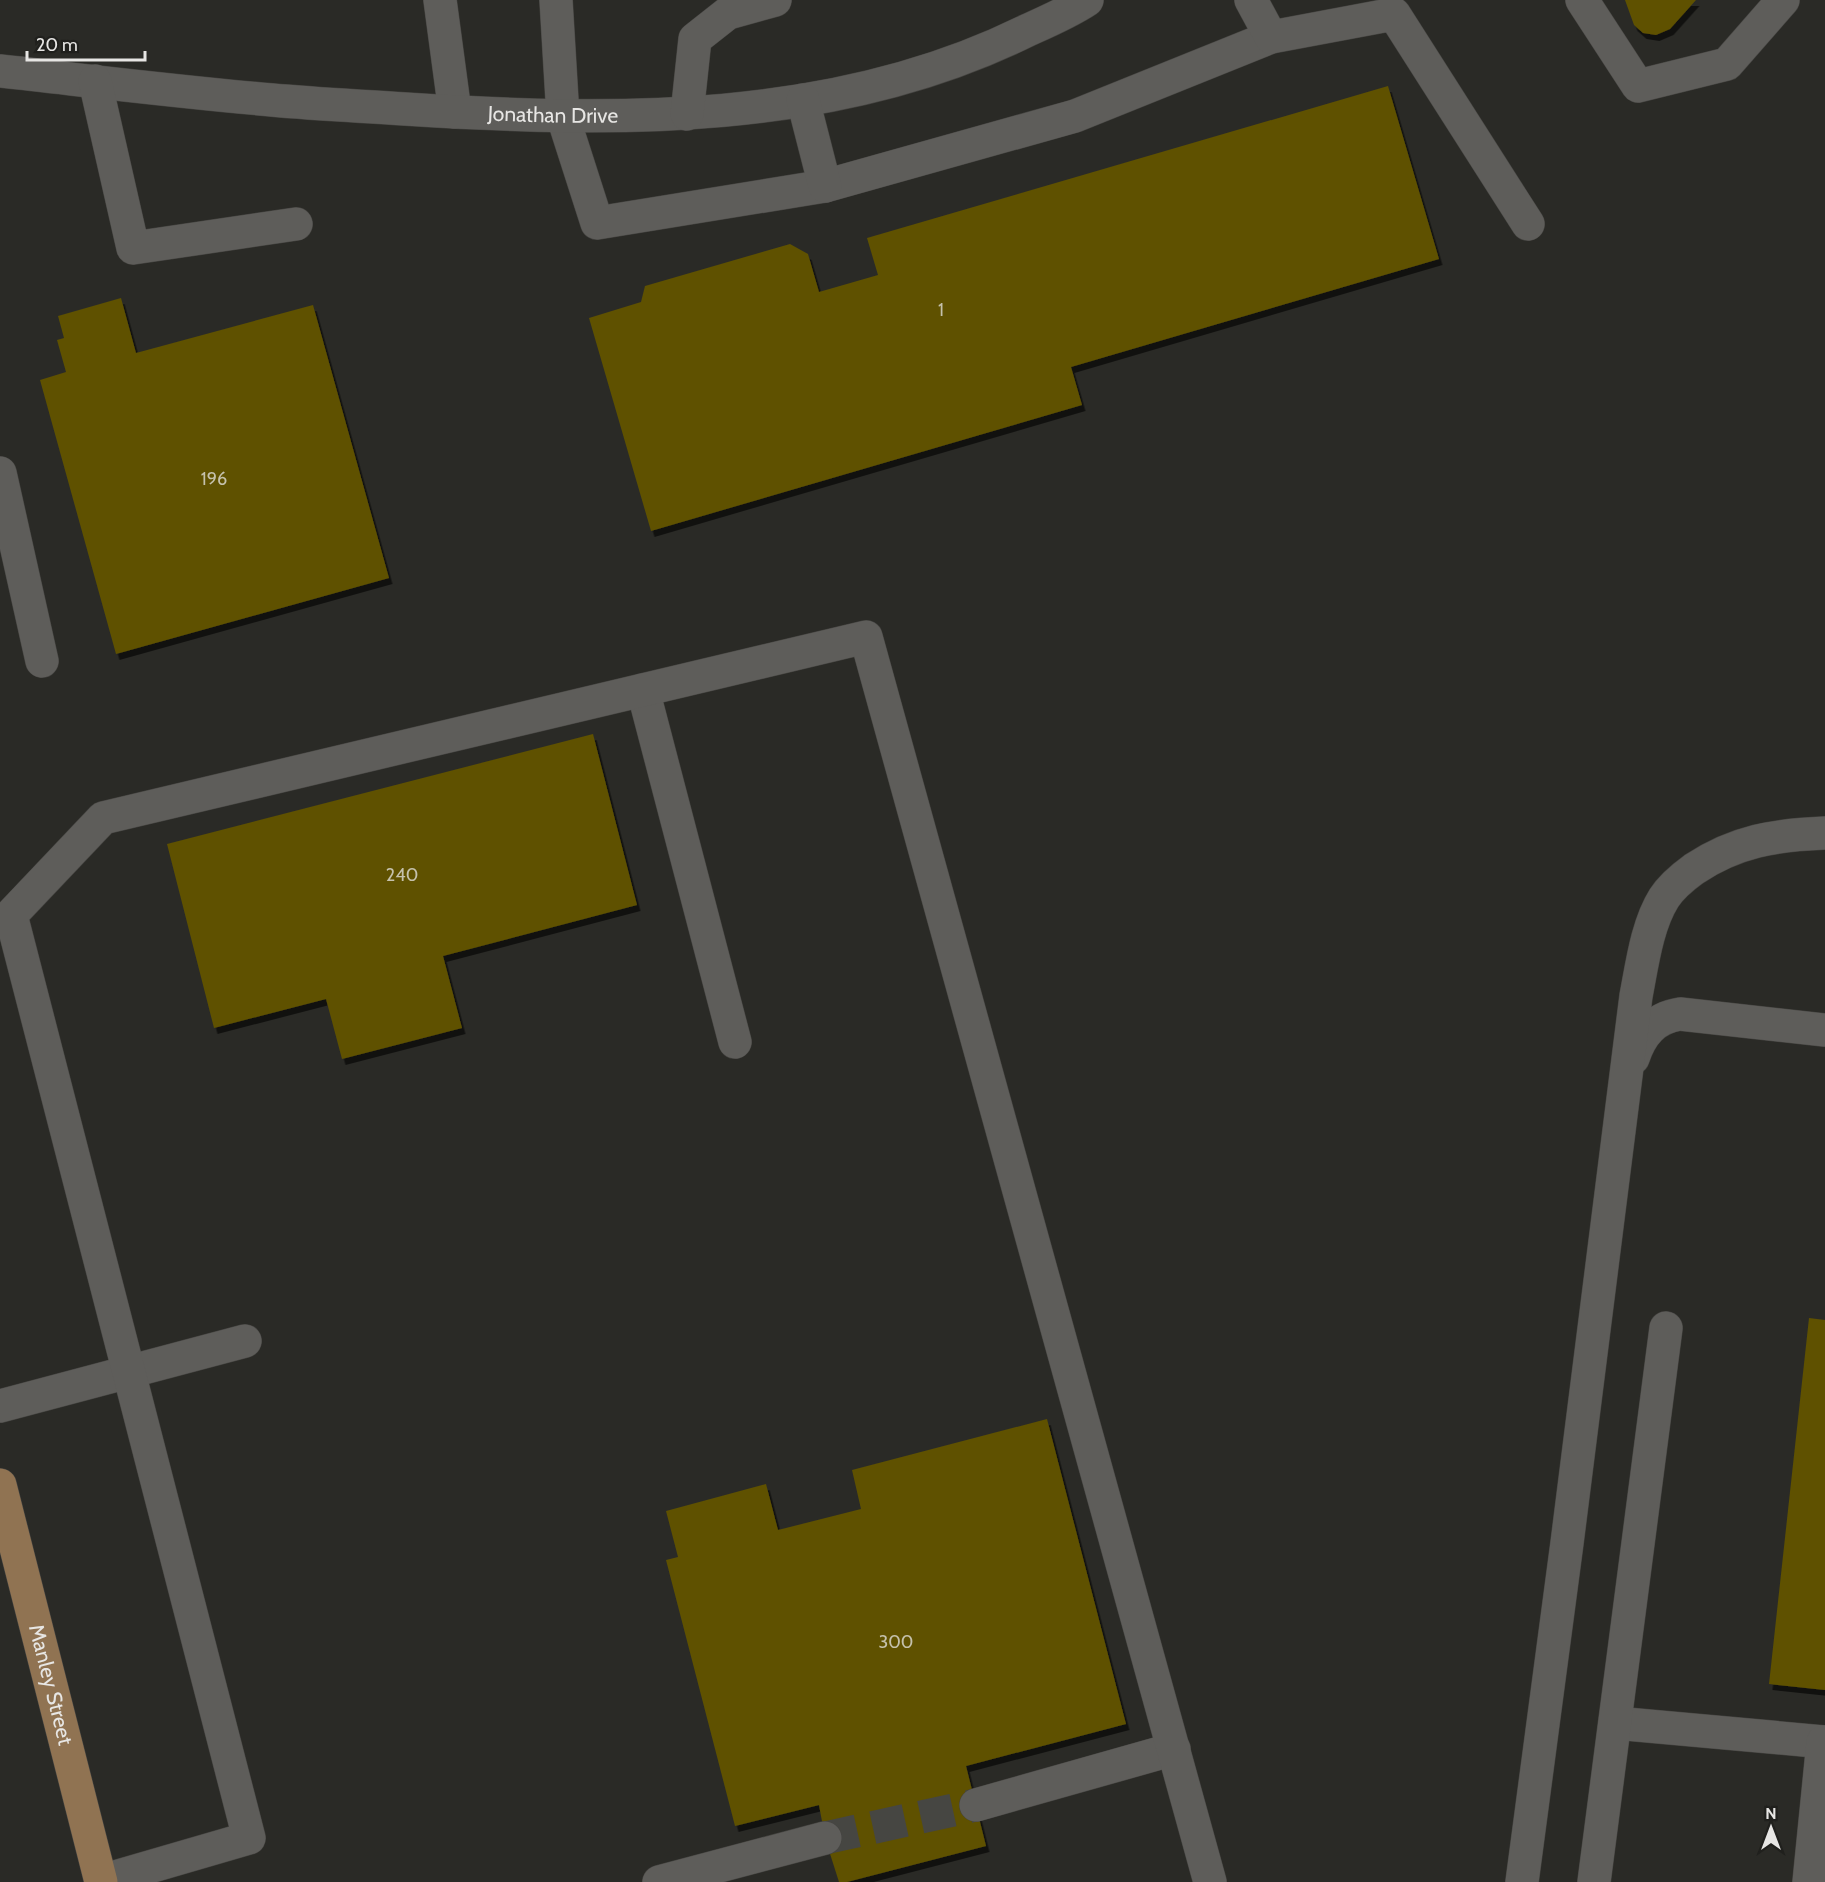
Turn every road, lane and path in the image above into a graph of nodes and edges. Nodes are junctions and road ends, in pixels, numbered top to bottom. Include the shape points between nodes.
1 (440, 0) edge
2 (556, 0) edge
3 (775, 0) edge
4 (1087, 0) edge
5 (1251, 0) edge
6 (1582, 0) edge
7 (1784, 0) edge
8 (1270, 37) junction
9 (0, 71) edge
10 (95, 81) junction
11 (803, 100) junction
12 (455, 112) junction
13 (687, 114) junction
14 (563, 117) junction
15 (825, 186) junction
16 (296, 224) dead end
17 (1528, 224) dead end
18 (0, 473) edge
19 (42, 661) dead end
20 (643, 690) junction
21 (1825, 833) edge
22 (1825, 1030) edge
23 (735, 1042) dead end
24 (1628, 1074) junction
25 (1666, 1328) dead end
26 (244, 1341) dead end
27 (128, 1371) junction
28 (0, 1406) edge
29 (0, 1485) edge
30 (1615, 1723) junction
31 (1824, 1742) edge
32 (1174, 1749) junction
33 (976, 1805) tunnel mouth
34 (825, 1838) tunnel mouth
35 (101, 1882) edge
36 (659, 1882) edge
37 (1210, 1882) edge
38 (1522, 1882) edge
39 (1594, 1882) edge
40 (1809, 1882) edge

1 - 12 street
2 - 14 street
3 - 13 street via 728,13 694,39
4 - 11 street, Jonathan Drive via 957,61 879,86
5 - 8 street
6 - 7 street via 1638,86 1727,64
8 - 15 street via 1075,116
8 - 17 street via 1394,14
9 - 10 street, Jonathan Drive
10 - 12 street, Jonathan Drive via 272,100
10 - 16 street via 133,248
11 - 13 street, Jonathan Drive
11 - 15 street
12 - 14 street, Jonathan Drive
13 - 14 street, Jonathan Drive
14 - 15 street via 597,223
18 - 19 street
20 - 23 street
20 - 27 street via 103,818 11,915
20 - 32 street via 866,637
21 - 24 street via 1780,836 1715,855 1684,876 1664,898 1646,942
22 - 24 street via 1671,1016 1646,1032
24 - 38 street
25 - 30 street
26 - 27 street
27 - 28 street
27 - 35 street via 249,1838
29 - 35 main road, Manley Street
30 - 31 street
30 - 39 street
31 - 40 street
32 - 33 street
32 - 37 street
34 - 36 street

